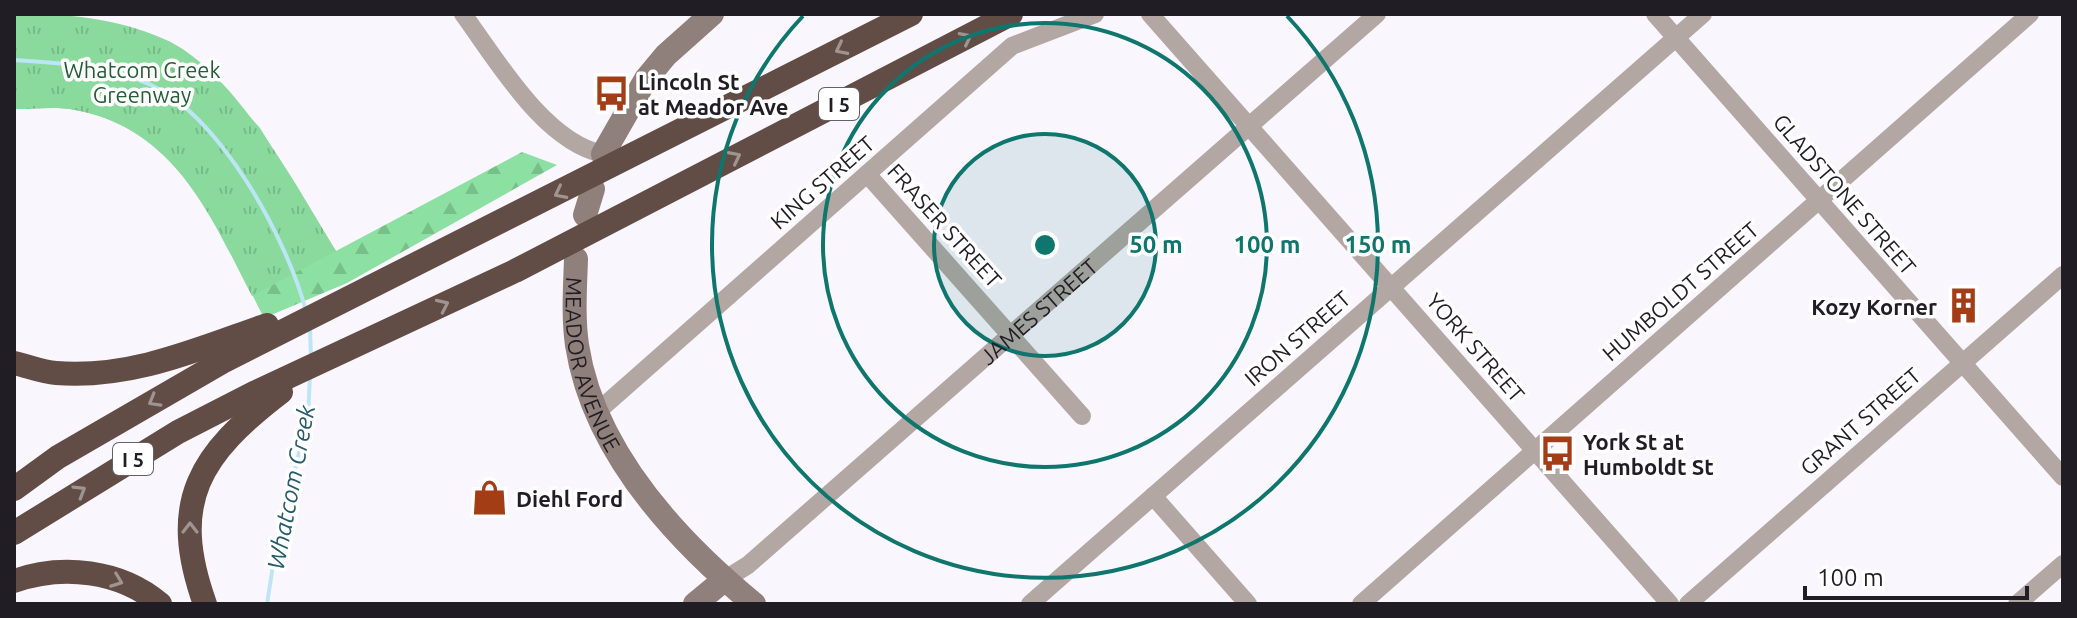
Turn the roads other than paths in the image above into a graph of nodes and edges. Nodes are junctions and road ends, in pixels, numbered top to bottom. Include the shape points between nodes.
1 (463, 14) edge
2 (712, 14) edge
3 (911, 14) edge
4 (1011, 14) edge
5 (1095, 14) edge
6 (1150, 14) edge
7 (1377, 14) edge
8 (1655, 14) edge
9 (1703, 14) edge
10 (2030, 14) edge
11 (1676, 38) junction
12 (1249, 126) junction
13 (603, 154) joint
14 (867, 174) junction
15 (593, 189) dead end
16 (1819, 200) junction
17 (585, 215) dead end
18 (576, 259) dead end
19 (2063, 275) edge
20 (1391, 288) junction
21 (1011, 335) junction
22 (215, 354) junction
23 (14, 363) edge
24 (1963, 363) junction
25 (258, 400) junction
26 (597, 412) junction
27 (1082, 416) dead end
28 (1535, 451) junction
29 (2063, 477) edge
30 (14, 489) edge
31 (1153, 496) junction
32 (14, 533) edge
33 (2063, 564) edge
34 (724, 580) junction
35 (14, 581) edge
36 (160, 604) edge
37 (205, 604) edge
38 (695, 604) edge
39 (754, 604) edge
40 (1030, 604) edge
41 (1248, 604) edge
42 (1361, 604) edge
43 (1670, 604) edge
44 (1688, 604) edge
45 (2017, 604) edge

1 - 13 street via 547,123 589,151
2 - 13 street via 646,79
3 -> 22 highway, I 5 via 367,290
25 -> 4 highway, I 5 via 316,365 515,271
5 - 14 street, KING STREET via 1012,46
6 - 12 street, YORK STREET
7 - 12 street, JAMES STREET
8 - 11 street, GLADSTONE STREET
9 - 11 street, IRON STREET
10 - 16 street, HUMBOLDT STREET
11 - 16 street, GLADSTONE STREET
11 - 20 street, IRON STREET
12 - 20 street, YORK STREET
12 - 21 street, JAMES STREET
14 - 21 street, FRASER STREET
14 - 26 street, KING STREET
15 - 17 street
16 - 24 street, GLADSTONE STREET
16 - 28 street, HUMBOLDT STREET
18 - 26 street, MEADOR AVENUE via 577,346
19 - 24 street, GRANT STREET
20 - 28 street, YORK STREET
20 - 31 street, IRON STREET
21 - 27 street, FRASER STREET
21 - 34 street, JAMES STREET via 748,565
22 - 23 highway via 116,372 55,373
22 -> 30 highway, I 5
24 - 29 street, GLADSTONE STREET
24 - 44 street, GRANT STREET
32 -> 25 highway, I 5 via 178,432
37 -> 25 highway via 189,531 193,497 205,466
26 - 34 street, MEADOR AVENUE via 617,452 653,501
28 - 42 street, HUMBOLDT STREET
28 - 43 street, YORK STREET
31 - 40 street, IRON STREET
31 - 41 street
33 - 45 street
34 - 38 street, JAMES STREET
34 - 39 street, MEADOR AVENUE
35 -> 36 highway via 76,570 138,589

